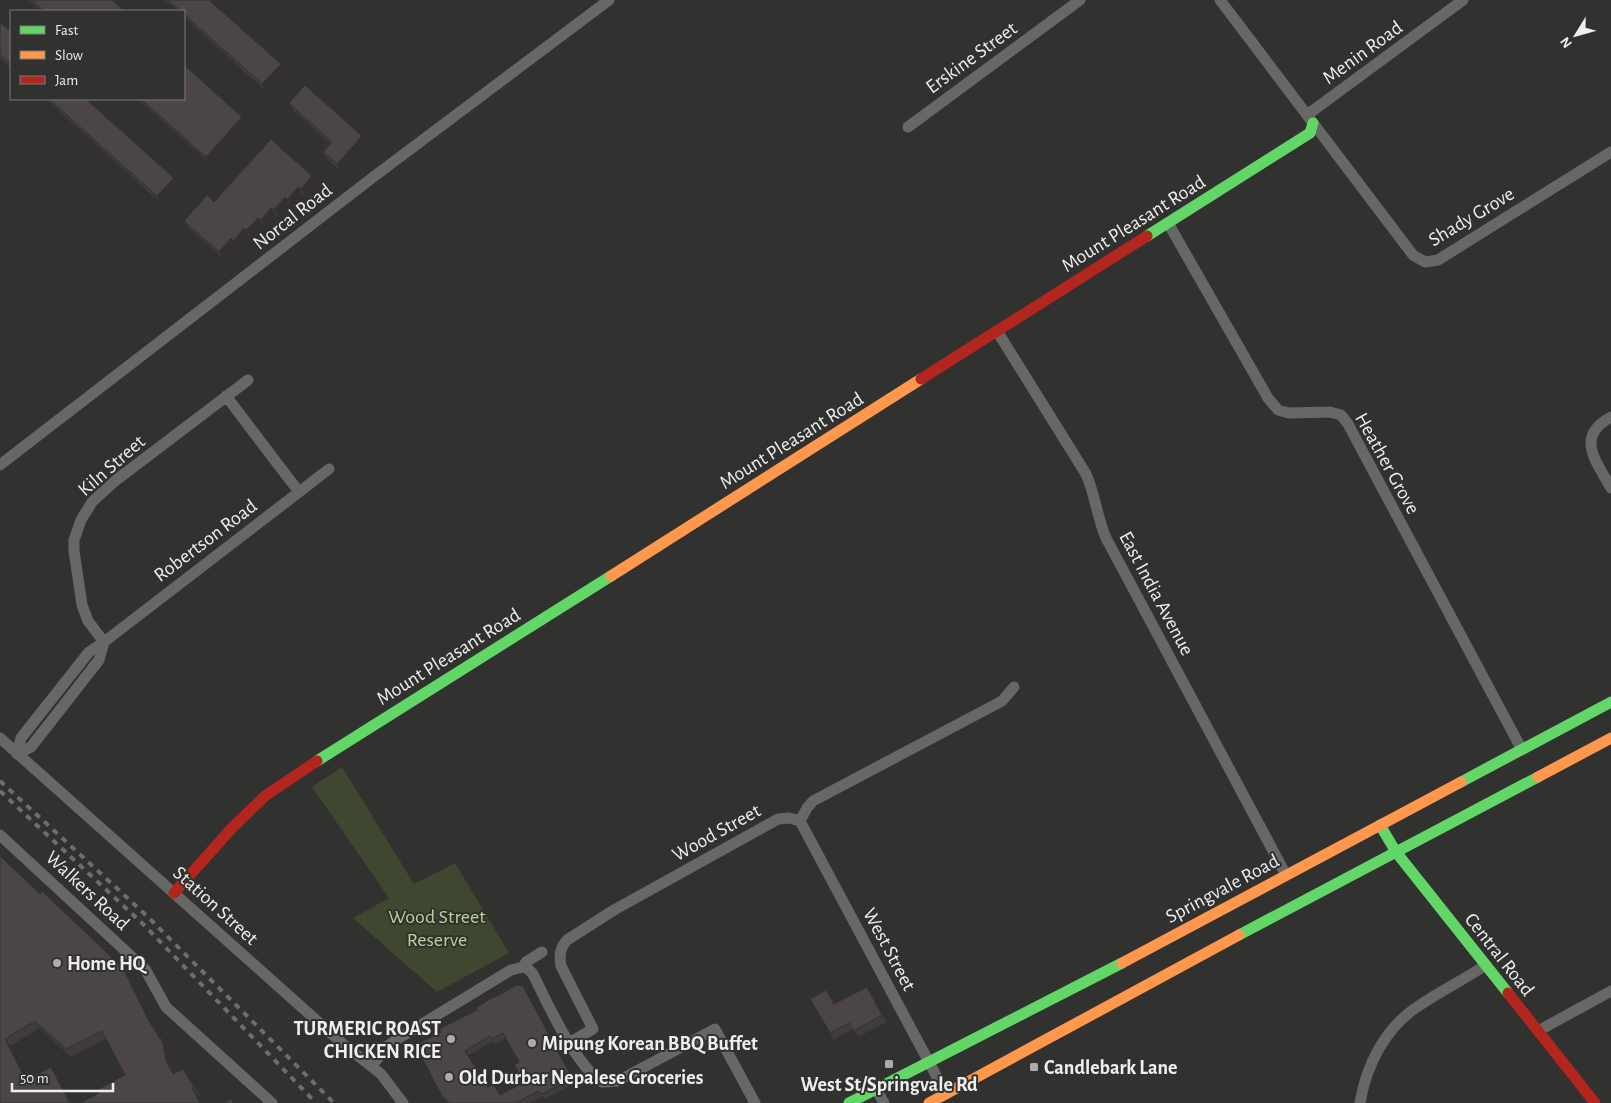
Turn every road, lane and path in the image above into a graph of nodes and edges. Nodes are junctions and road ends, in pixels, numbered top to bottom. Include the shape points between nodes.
1 (609, 0) edge
2 (1080, 0) edge
3 (1220, 0) edge
4 (1464, 0) edge
5 (1310, 119) junction
6 (908, 127) dead end
7 (1611, 152) edge
8 (1168, 223) junction
9 (997, 331) junction
10 (248, 380) dead end
11 (226, 396) junction
12 (1611, 417) edge
13 (0, 465) edge
14 (329, 469) dead end
15 (1611, 488) edge
16 (299, 492) junction
17 (104, 642) junction
18 (1014, 687) dead end
19 (1611, 702) edge
20 (0, 738) edge
21 (1611, 738) edge
22 (1522, 750) junction
23 (17, 754) junction
24 (800, 822) junction
25 (1380, 825) junction
26 (0, 835) edge
27 (1396, 852) junction
28 (1286, 875) junction
29 (174, 893) junction
30 (542, 952) dead end
31 (1486, 965) junction
32 (523, 967) junction
33 (1611, 991) edge
34 (1538, 1031) junction
35 (569, 1042) junction
36 (929, 1061) junction
37 (372, 1066) junction
38 (876, 1089) junction
39 (946, 1094) junction
40 (272, 1103) edge
41 (403, 1103) edge
42 (755, 1103) edge
43 (849, 1103) edge
44 (884, 1103) edge
45 (929, 1103) edge
46 (1360, 1103) edge
47 (1595, 1103) edge

1 - 13 street, Norcal Road
2 - 6 street, Erskine Street
3 - 5 street
4 - 5 street, Menin Road
5 - 7 street, Shady Grove via 1413,255 1425,262 1438,260
5 - 8 main road, Mount Pleasant Road via 1310,133
8 - 9 main road, Mount Pleasant Road
8 - 22 street, Heather Grove via 1268,398 1278,410 1289,413 1330,412 1341,415 1348,424
9 - 28 street, East India Avenue via 1086,474 1106,538
9 - 29 main road, Mount Pleasant Road via 265,796
10 - 11 street, Kiln Street
11 - 16 street
11 - 17 street, Kiln Street via 114,481 92,502 81,520 74,551 82,605 88,621
12 - 15 street via 1596,428 1590,440 1591,450
14 - 16 street, Robertson Road
16 - 17 street, Robertson Road
17 - 23 street, Robertson Road via 89,652 21,738
18 - 24 street via 1002,700 814,801 806,808
19 - 22 main road, Springvale Road
20 - 23 street, Station Street
21 - 27 main road
22 - 25 main road, Springvale Road
23 - 29 street, Station Street
24 - 35 street, Wood Street via 778,819 614,910 567,940 561,946 560,966 593,1029
24 - 36 street, West Street
25 - 27 main road, Central Road
25 - 28 main road, Springvale Road
26 - 40 street, Walkers Road via 145,969 166,1007
27 - 31 main road, Central Road
27 - 39 main road
28 - 36 main road, Springvale Road
29 - 37 street, Station Street via 343,1044
30 - 32 street
31 - 34 main road, Central Road
31 - 46 street via 1416,1007 1395,1027 1372,1062 1362,1086
32 - 35 street via 533,974
32 - 37 street via 511,970 399,1038 386,1047
33 - 34 street
34 - 47 main road, Central Road
35 - 42 street via 588,1071 602,1082 609,1083 715,1029
36 - 38 main road, Springvale Road
36 - 39 street, West Street
37 - 41 street, Station Street
38 - 43 main road, Springvale Road
38 - 44 street
39 - 45 main road

